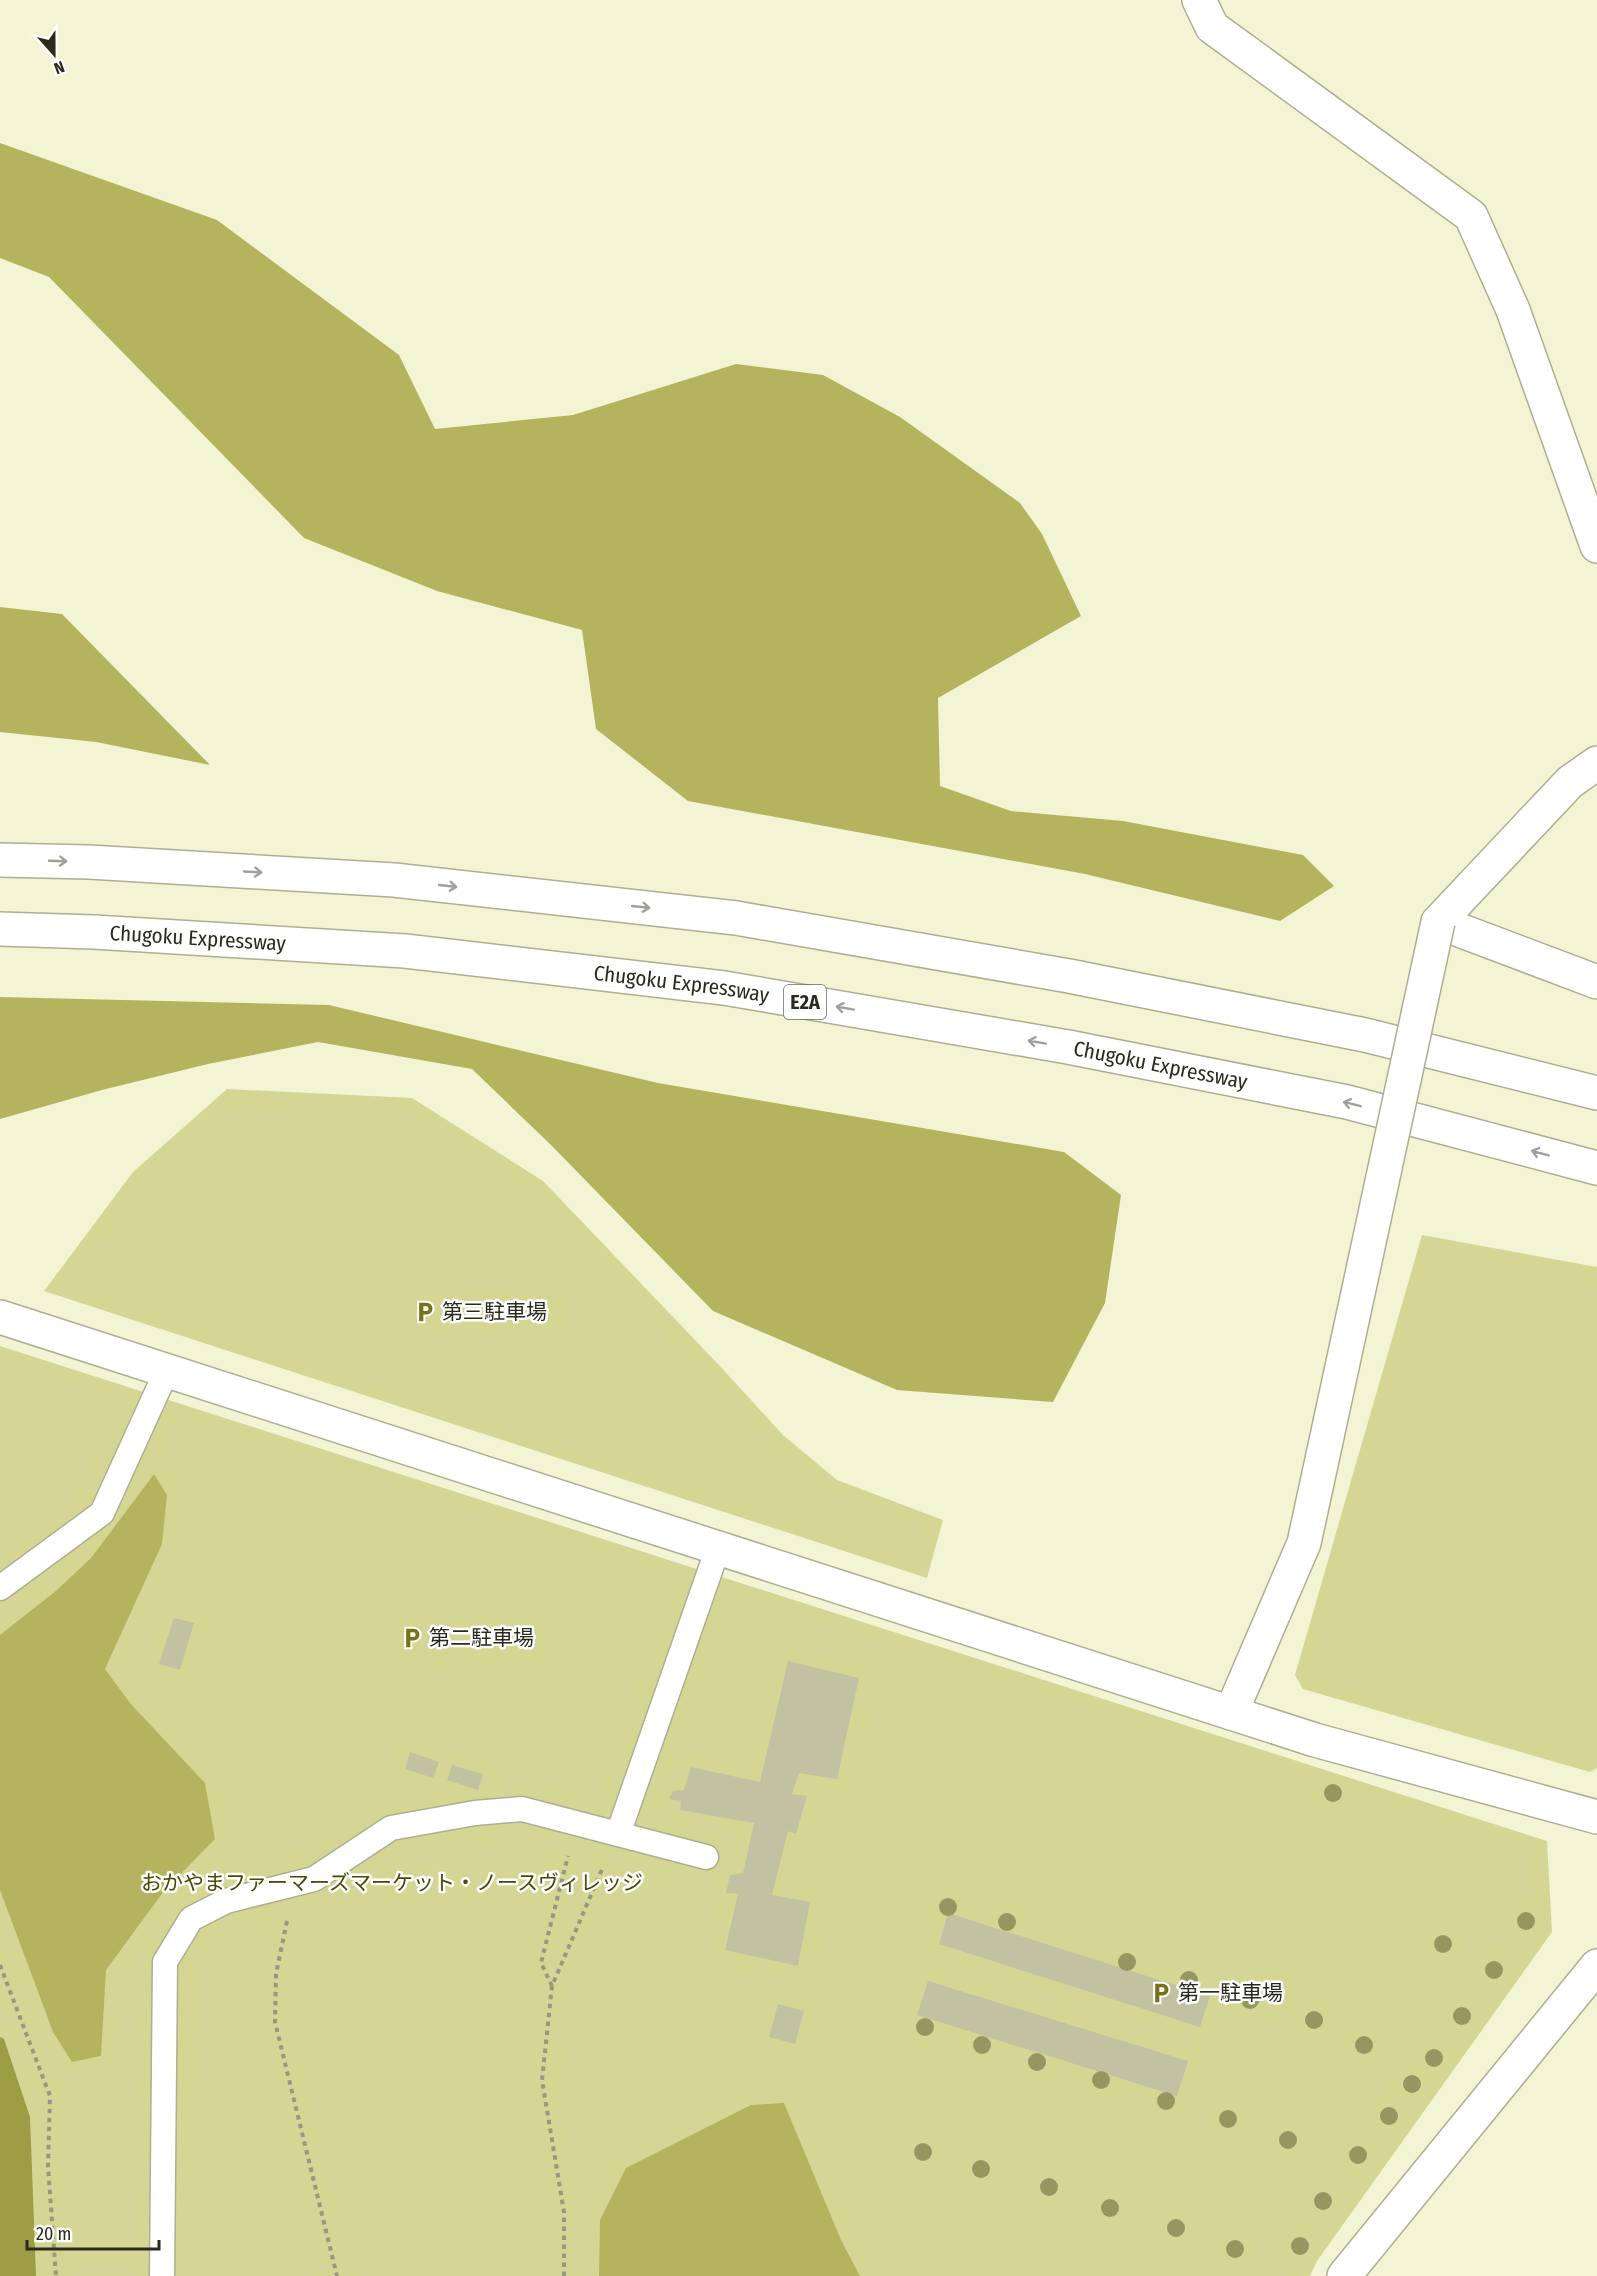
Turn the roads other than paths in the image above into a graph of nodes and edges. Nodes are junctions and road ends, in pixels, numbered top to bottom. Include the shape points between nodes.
1 (1199, 0) edge
2 (1597, 546) edge
3 (1597, 764) edge
4 (0, 860) edge
5 (1438, 922) junction
6 (0, 929) edge
7 (1597, 982) edge
8 (1597, 1093) edge
9 (1597, 1168) edge
10 (0, 1317) edge
11 (167, 1370) junction
12 (718, 1548) junction
13 (0, 1588) edge
14 (1231, 1713) junction
15 (1597, 1817) edge
16 (618, 1834) junction
17 (706, 1857) dead end
18 (1597, 1966) edge
19 (162, 2276) edge
20 (1344, 2276) edge

1 - 2 main road via 1212,27 1471,216 1513,310
3 - 5 main road via 1570,782
4 -> 8 main road via 394,880 736,918 1070,976 1365,1035
5 - 7 main road
5 - 14 main road, bridge via 1304,1543
9 -> 6 main road, Chugoku Expressway / E2A via 1347,1102 1057,1045 724,988 405,951
10 - 11 main road
11 - 12 main road
11 - 13 lane via 102,1513
12 - 14 main road
12 - 16 lane
14 - 15 main road via 1315,1740
16 - 17 lane
16 - 19 lane via 522,1809 392,1828 314,1879 226,1901 191,1919 165,1962
18 - 20 main road

